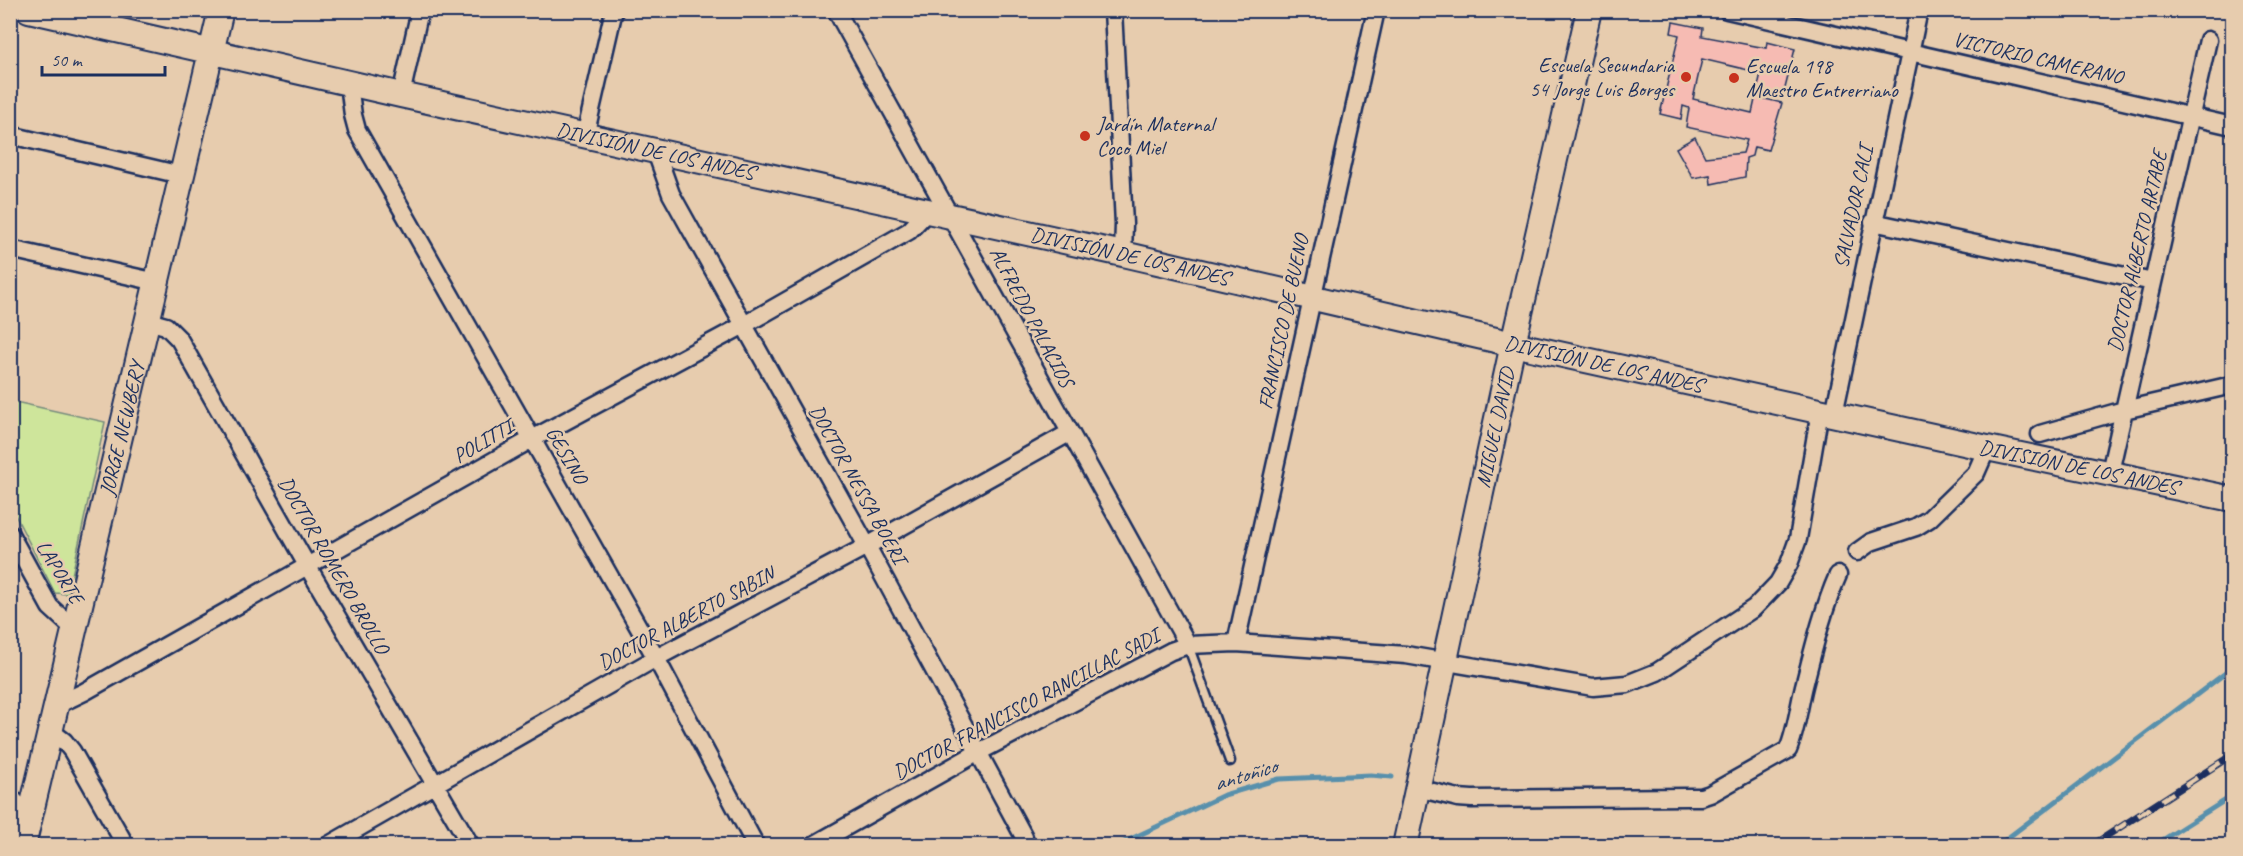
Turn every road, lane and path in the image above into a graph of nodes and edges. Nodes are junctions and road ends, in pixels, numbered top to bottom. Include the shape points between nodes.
1 (28, 10) edge
2 (221, 10) edge
3 (420, 10) edge
4 (614, 10) edge
5 (836, 10) edge
6 (1113, 10) edge
7 (1376, 10) edge
8 (1589, 10) edge
9 (1727, 10) edge
10 (1919, 10) edge
11 (2208, 40) dead end
12 (1910, 51) junction
13 (211, 52) junction
14 (349, 84) junction
15 (400, 95) junction
16 (2191, 116) junction
17 (2232, 126) edge
18 (10, 135) edge
19 (585, 136) junction
20 (656, 152) junction
21 (181, 175) junction
22 (927, 212) junction
23 (952, 217) junction
24 (1873, 222) junction
25 (10, 249) edge
26 (1123, 254) junction
27 (157, 282) junction
28 (2152, 282) junction
29 (1311, 298) junction
30 (148, 321) junction
31 (744, 325) junction
32 (1513, 344) junction
33 (2232, 385) edge
34 (2124, 410) junction
35 (1827, 412) junction
36 (1069, 433) junction
37 (2040, 434) dead end
38 (532, 439) junction
39 (1987, 448) junction
40 (2109, 472) junction
41 (2232, 500) edge
42 (10, 534) edge
43 (867, 546) junction
44 (1857, 552) dead end
45 (309, 567) junction
46 (1838, 575) dead end
47 (1778, 583) joint
48 (74, 629) junction
49 (1236, 643) junction
50 (1188, 645) junction
51 (657, 658) junction
52 (1445, 660) junction
53 (57, 705) junction
54 (51, 730) junction
55 (977, 753) junction
56 (1230, 761) dead end
57 (434, 784) junction
58 (1417, 788) junction
59 (10, 796) edge
60 (30, 818) junction
61 (1024, 837) dead end
62 (23, 846) edge
63 (126, 846) edge
64 (327, 846) edge
65 (471, 846) edge
66 (756, 846) edge
67 (812, 846) edge
68 (1404, 846) edge

1 - 13 street, DIVISIÓN DE LOS ANDES
2 - 13 street, JORGE NEWBERY
3 - 15 street
4 - 19 street
5 - 23 street, ALFREDO PALACIOS
6 - 26 street
7 - 29 street, FRANCISCO DE BUENO
8 - 32 street, MIGUEL DAVID
9 - 12 street, VICTORIO CAMERANO
10 - 12 street, SALVADOR CALI
11 - 16 street, DOCTOR ALBERTO ARTABE
12 - 16 street, VICTORIO CAMERANO
12 - 24 street, SALVADOR CALI
13 - 14 street, DIVISIÓN DE LOS ANDES
13 - 21 street, JORGE NEWBERY
14 - 15 street, DIVISIÓN DE LOS ANDES
14 - 38 street, GESINO via 357,130
15 - 19 street, DIVISIÓN DE LOS ANDES
16 - 17 street, VICTORIO CAMERANO
16 - 28 street, DOCTOR ALBERTO ARTABE
18 - 21 street
19 - 20 street, DIVISIÓN DE LOS ANDES
20 - 22 street, DIVISIÓN DE LOS ANDES
20 - 31 street, DOCTOR NESSA BOERI via 670,194
21 - 27 street, JORGE NEWBERY
22 - 23 street, DIVISIÓN DE LOS ANDES
22 - 31 street, POLITTI via 909,231
23 - 26 street, DIVISIÓN DE LOS ANDES
23 - 36 street, ALFREDO PALACIOS
24 - 28 street
24 - 35 street, SALVADOR CALI
25 - 27 street
26 - 29 street, DIVISIÓN DE LOS ANDES
27 - 30 street, JORGE NEWBERY
28 - 34 street, DOCTOR ALBERTO ARTABE
29 - 32 street, DIVISIÓN DE LOS ANDES
29 - 49 street, FRANCISCO DE BUENO
30 - 45 street, DOCTOR ROMERO BROLLO via 166,326 179,339
30 - 48 street, JORGE NEWBERY
31 - 38 street, POLITTI
31 - 43 street, DOCTOR NESSA BOERI
32 - 35 street, DIVISIÓN DE LOS ANDES
32 - 52 street, MIGUEL DAVID
33 - 34 street
34 - 37 street
34 - 40 street, DOCTOR ALBERTO ARTABE
35 - 39 street, DIVISIÓN DE LOS ANDES
35 - 47 street, SALVADOR CALI via 1798,539
36 - 43 street, DOCTOR ALBERTO SABIN
36 - 50 street, ALFREDO PALACIOS
38 - 45 street, POLITTI
38 - 51 street, GESINO
39 - 40 street, DIVISIÓN DE LOS ANDES
39 - 44 street via 1976,473 1924,523 1871,542
40 - 41 street, DIVISIÓN DE LOS ANDES
42 - 48 street, LAPORTE via 50,607
43 - 51 street, DOCTOR ALBERTO SABIN
43 - 55 street, DOCTOR NESSA BOERI
45 - 53 street, POLITTI
45 - 57 street, DOCTOR ROMERO BROLLO
46 - 58 street via 1788,750 1710,794 1472,799
47 - 52 street, DOCTOR FRANCISCO RANCILLAC SADI via 1754,608 1656,672 1627,684 1593,687
48 - 53 street, JORGE NEWBERY
49 - 50 street, DOCTOR FRANCISCO RANCILLAC SADI
49 - 52 street, DOCTOR FRANCISCO RANCILLAC SADI
50 - 55 street, DOCTOR FRANCISCO RANCILLAC SADI
50 - 56 lane
51 - 57 street, DOCTOR ALBERTO SABIN
51 - 66 street, GESINO
52 - 58 street, MIGUEL DAVID
53 - 54 street, JORGE NEWBERY
54 - 60 street, JORGE NEWBERY
54 - 63 street via 72,752
55 - 61 street, DOCTOR NESSA BOERI
55 - 67 street, DOCTOR FRANCISCO RANCILLAC SADI
57 - 64 street, DOCTOR ALBERTO SABIN
57 - 65 street, DOCTOR ROMERO BROLLO
58 - 68 street, MIGUEL DAVID
59 - 60 street
60 - 62 street, JORGE NEWBERY

